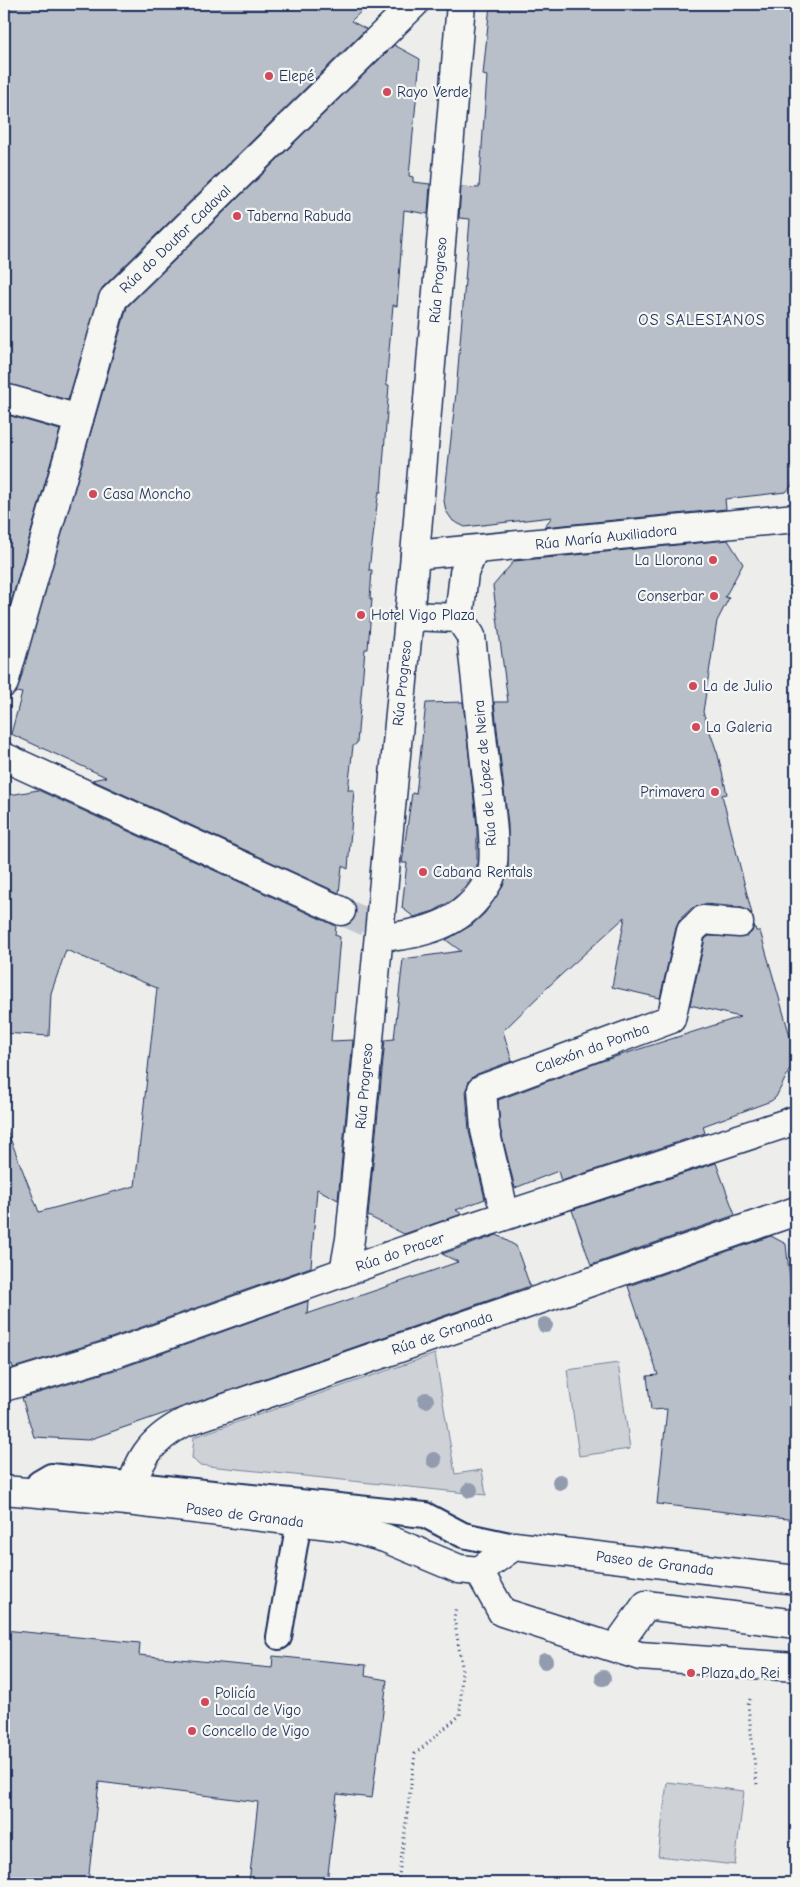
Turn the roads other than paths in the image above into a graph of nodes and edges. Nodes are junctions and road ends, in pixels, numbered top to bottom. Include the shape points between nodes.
1 (414, 4) edge
2 (461, 4) edge
3 (4, 398) edge
4 (79, 419) junction
5 (796, 518) edge
6 (474, 550) junction
7 (415, 555) junction
8 (408, 616) junction
9 (459, 618) junction
10 (4, 684) edge
11 (4, 757) edge
12 (341, 911) tunnel mouth
13 (739, 923) dead end
14 (398, 936) tunnel mouth
15 (796, 1120) edge
16 (501, 1198) dead end
17 (796, 1211) edge
18 (344, 1272) junction
19 (4, 1387) edge
20 (4, 1490) edge
21 (129, 1493) junction
22 (300, 1513) junction
23 (514, 1546) junction
24 (479, 1571) junction
25 (796, 1580) edge
26 (796, 1624) edge
27 (279, 1637) dead end
28 (616, 1647) junction
29 (796, 1667) edge

1 - 4 street, Rúa do Doutor Cadaval via 113,299
2 - 7 street, Rúa Progreso
3 - 4 street
4 - 10 street, Rúa do Doutor Cadaval
5 - 6 street, Rúa María Auxiliadora
6 - 7 street, Rúa María Auxiliadora
6 - 9 street via 464,573
7 - 8 street, Rúa Progreso
8 - 9 street
8 - 18 street, Rúa Progreso via 350,1239
9 - 14 street, Rúa de López de Neira via 471,636 494,838 491,876 474,902 451,921 429,931
11 - 12 street
13 - 16 street, Calexón da Pomba via 703,920 691,931 672,1019 482,1089 485,1130
15 - 18 street, Rúa do Pracer
17 - 21 street, Rúa de Granada via 186,1422 167,1431 154,1444 136,1468
18 - 19 street, Rúa do Pracer via 116,1353
20 - 21 street, Paseo de Granada
21 - 22 street, Paseo de Granada
22 - 23 lane via 425,1515 464,1536
22 - 24 street, Paseo de Granada via 385,1538 459,1568
22 - 27 lane
23 - 24 street
23 - 25 street, Paseo de Granada
24 - 28 street via 502,1612
26 - 28 street via 646,1606
28 - 29 street via 640,1656

